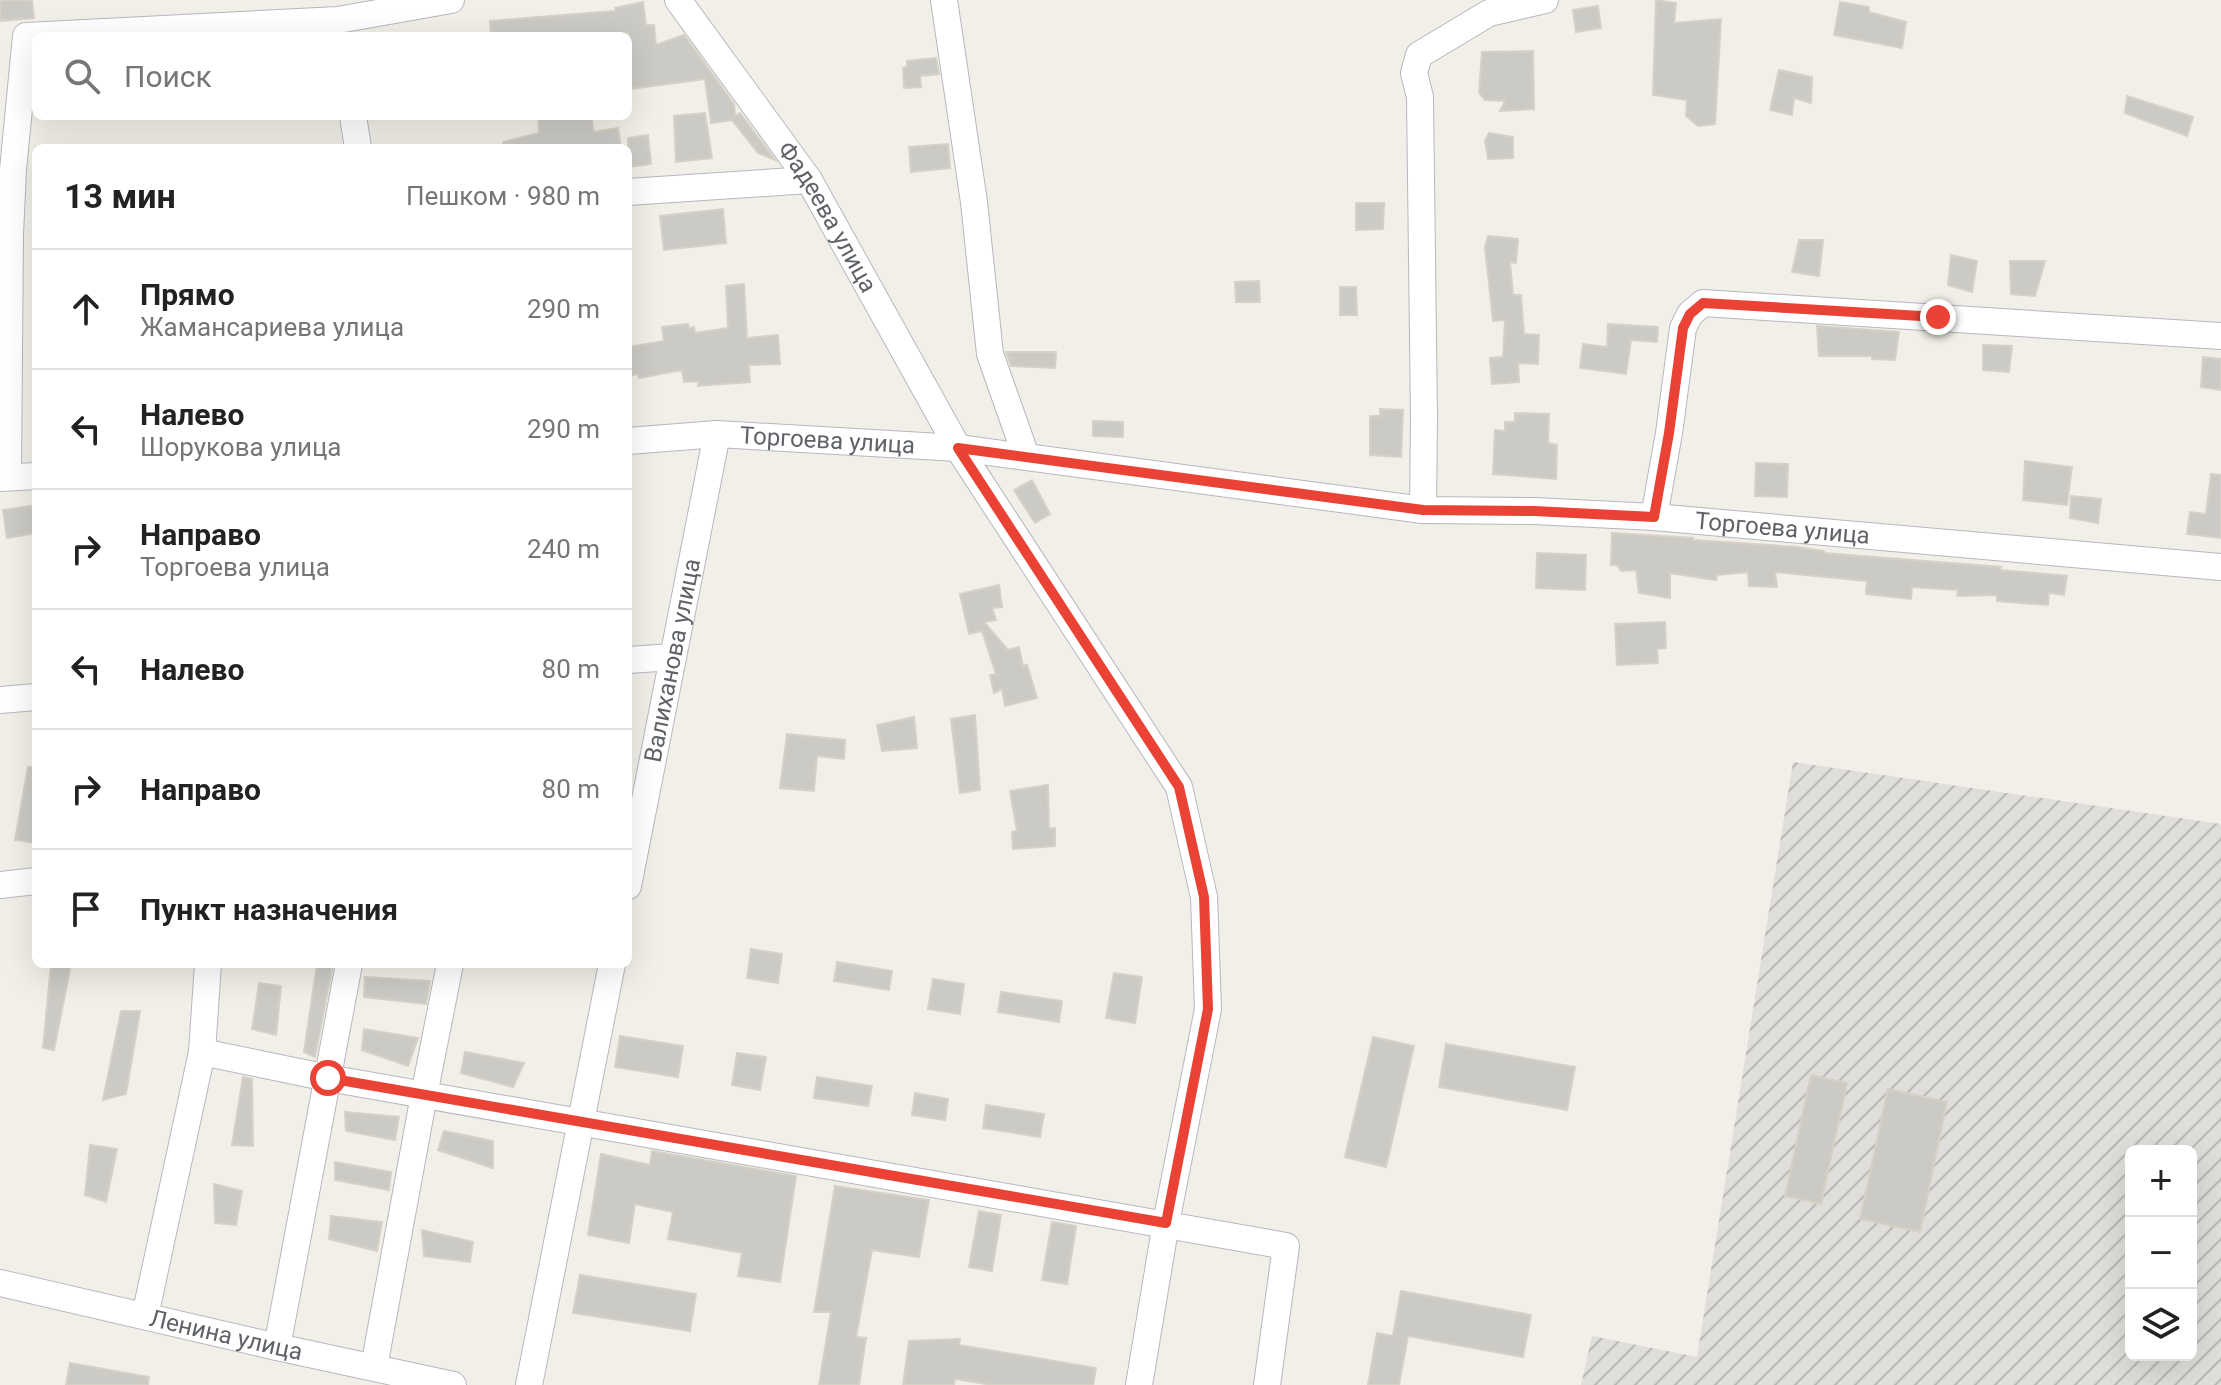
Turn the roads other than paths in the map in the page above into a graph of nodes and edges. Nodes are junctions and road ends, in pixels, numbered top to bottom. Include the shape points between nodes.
1 (451, 0) edge
2 (678, 0) edge
3 (944, 0) edge
4 (1545, 0) edge
5 (340, 28) edge
6 (183, 32) edge
7 (32, 36) edge
8 (354, 120) edge
9 (357, 144) edge
10 (7, 170) edge
11 (809, 180) junction
12 (632, 192) edge
13 (23, 234) edge
14 (2221, 336) edge
15 (717, 434) junction
16 (632, 441) edge
17 (958, 448) junction
18 (1026, 456) junction
19 (32, 476) edge
20 (4, 478) edge
21 (1423, 510) junction
22 (1654, 517) junction
23 (2221, 567) edge
24 (673, 657) junction
25 (632, 660) edge
26 (32, 697) edge
27 (0, 700) edge
28 (632, 866) edge
29 (32, 881) edge
30 (0, 885) edge
31 (208, 968) edge
32 (348, 968) edge
33 (449, 968) edge
34 (611, 968) edge
35 (202, 1052) junction
36 (328, 1078) junction
37 (424, 1095) junction
38 (580, 1123) junction
39 (1166, 1223) junction
40 (0, 1283) edge
41 (145, 1316) junction
42 (277, 1347) junction
43 (374, 1367) junction
44 (453, 1385) edge
45 (529, 1385) edge
46 (1139, 1385) edge
47 (1267, 1385) edge

1 - 5 street
2 - 11 street, Фадеева улица
3 - 18 street via 990,354
4 - 21 street via 1489,13 1419,55 1414,73 1420,97
5 - 6 street
7 - 10 street via 26,36
8 - 9 street
10 - 13 street
11 - 12 street
11 - 17 street, Фадеева улица
13 - 20 street
14 - 22 street via 1703,303 1683,328
15 - 16 street, Торгоева улица
15 - 17 street, Торгоева улица
15 - 24 street, Валиханова улица
17 - 18 street, Торгоева улица
17 - 39 street, Фадеева улица via 1179,787 1204,897 1208,1009
18 - 21 street, Торгоева улица
19 - 20 street
21 - 22 street, Торгоева улица
22 - 23 street, Торгоева улица
24 - 25 street
24 - 28 street, Валиханова улица
26 - 27 street
29 - 30 street
31 - 35 street
32 - 36 street
33 - 37 street
34 - 38 street
35 - 36 street
35 - 41 street
36 - 37 street
36 - 42 street
37 - 38 street
37 - 43 street
38 - 39 street
38 - 45 street
39 - 46 street, Фадеева улица
39 - 47 street via 1286,1246
40 - 41 street, Ленина улица
41 - 42 street, Ленина улица
42 - 43 street, Ленина улица
43 - 44 street, Ленина улица

